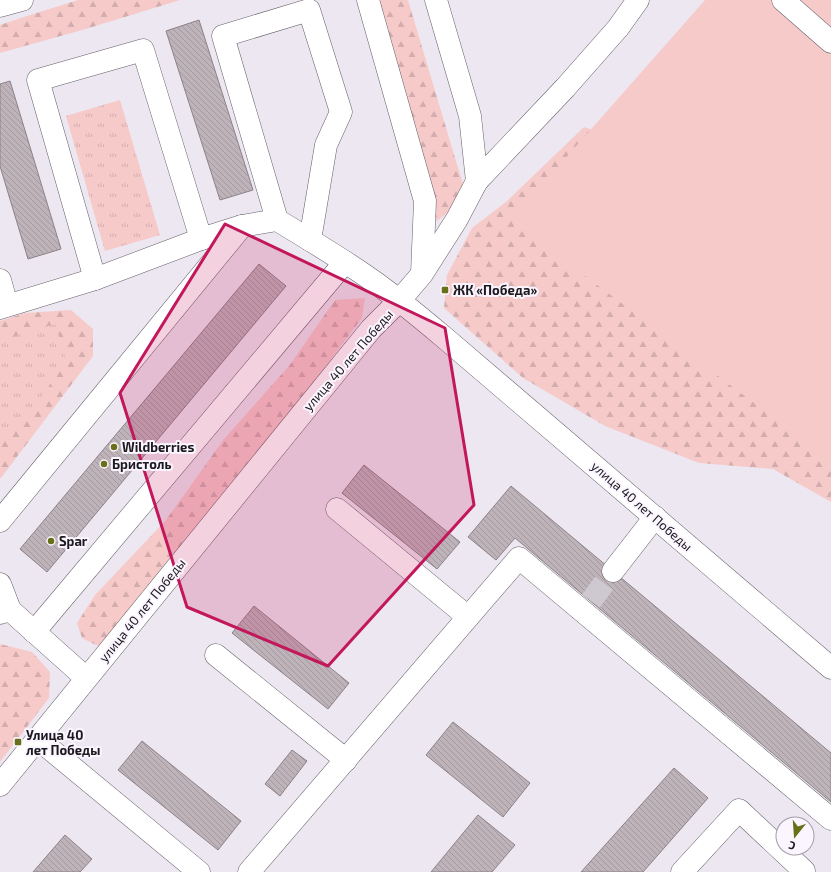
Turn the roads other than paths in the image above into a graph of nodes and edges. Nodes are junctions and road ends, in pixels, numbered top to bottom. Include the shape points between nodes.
1 (22, 0) edge
2 (368, 0) edge
3 (436, 0) edge
4 (638, 0) edge
5 (783, 0) edge
6 (0, 6) edge
7 (831, 42) edge
8 (477, 181) junction
9 (277, 220) junction
10 (242, 226) junction
11 (201, 239) junction
12 (310, 240) junction
13 (345, 262) junction
14 (422, 274) junction
15 (95, 279) junction
16 (0, 280) edge
17 (399, 301) junction
18 (4, 306) edge
19 (337, 509) dead end
20 (654, 517) junction
21 (0, 521) edge
22 (613, 571) tunnel mouth
23 (0, 584) edge
24 (5, 611) edge
25 (468, 617) junction
26 (34, 632) junction
27 (216, 655) dead end
28 (831, 668) edge
29 (86, 678) junction
30 (38, 739) junction
31 (346, 760) junction
32 (0, 785) edge
33 (831, 819) edge
34 (199, 872) edge
35 (250, 872) edge
36 (682, 872) edge
37 (803, 872) edge

1 - 6 street
2 - 14 street via 425,201
3 - 8 street via 470,116
4 - 8 street via 618,28 565,88
5 - 7 street
8 - 14 street via 457,219
9 - 10 street
9 - 12 street
9 - 12 street via 223,36 309,10 341,112 326,145
10 - 11 street
10 - 21 street
11 - 15 street
11 - 15 street via 143,50 38,80
12 - 13 street
13 - 17 street
13 - 26 street
14 - 17 street
15 - 18 street
16 - 18 street
17 - 20 street, улица 40 лет Победы
17 - 29 street, улица 40 лет Победы via 371,329
19 - 25 street
20 - 22 street
20 - 28 street, улица 40 лет Победы
23 - 24 street
24 - 26 street
25 - 31 street
25 - 33 street via 519,558 587,606
26 - 29 street
27 - 31 street
29 - 30 street, улица 40 лет Победы
30 - 32 street, улица 40 лет Победы
30 - 34 street
31 - 35 street
36 - 37 street via 739,810

